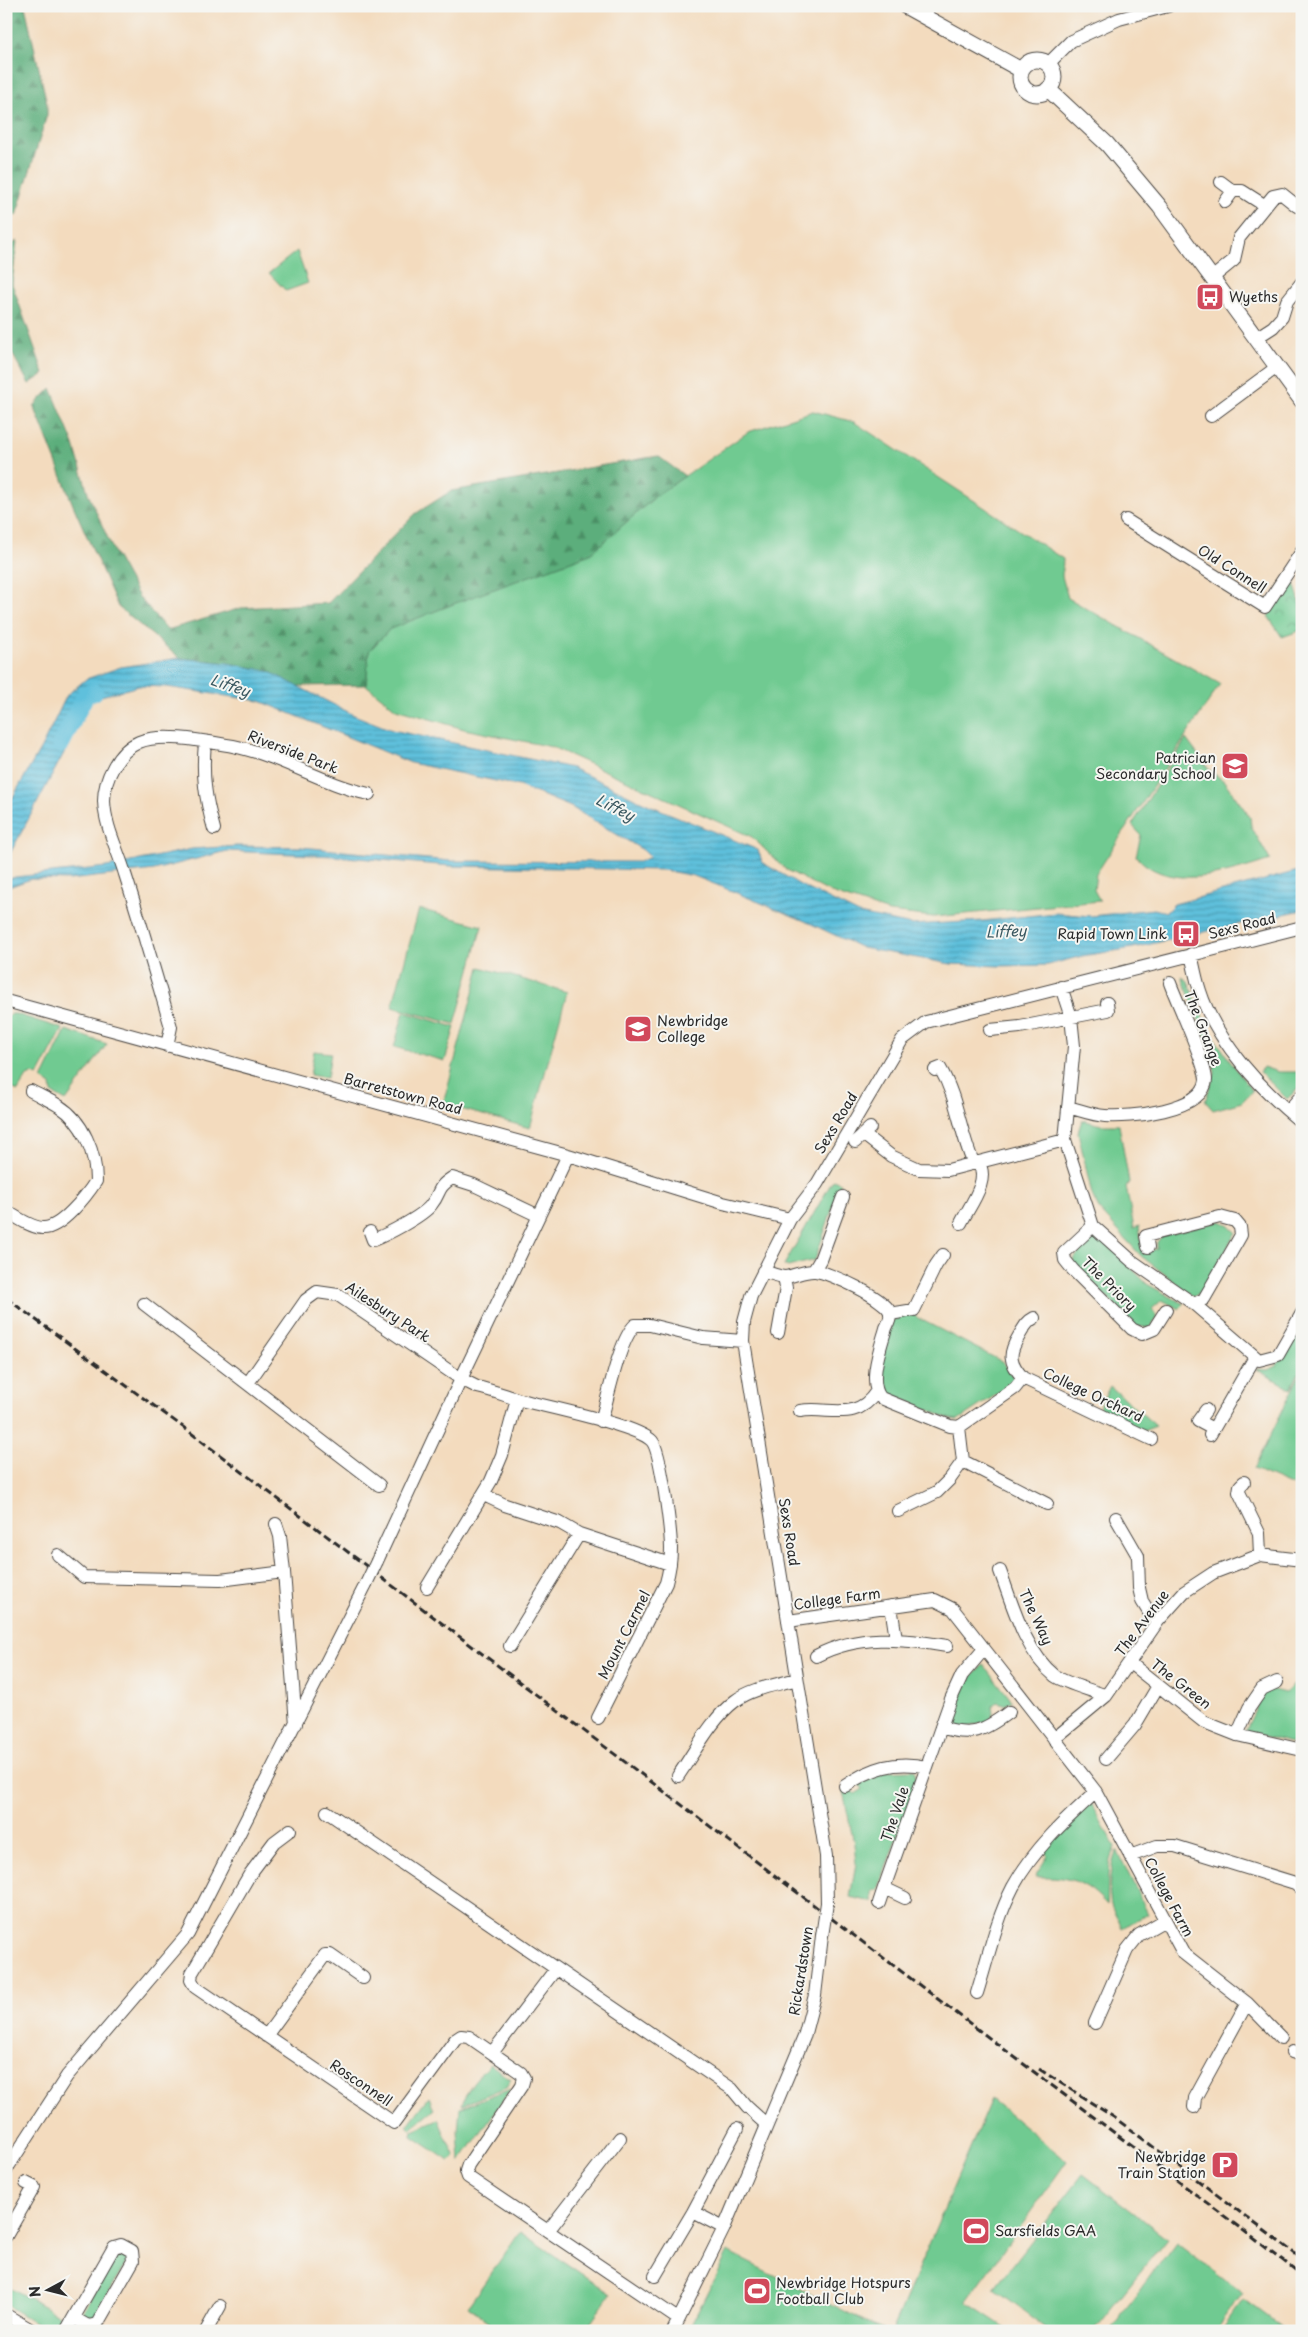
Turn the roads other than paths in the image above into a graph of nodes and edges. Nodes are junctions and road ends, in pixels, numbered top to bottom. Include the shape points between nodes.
1 (905, 6) edge
2 (1168, 6) edge
3 (1048, 64) junction
4 (1021, 70) junction
5 (1048, 89) junction
6 (1221, 182) dead end
7 (1233, 191) junction
8 (1225, 202) dead end
9 (1264, 205) junction
10 (1302, 206) edge
11 (1212, 278) junction
12 (1302, 282) edge
13 (1256, 338) junction
14 (1277, 367) junction
15 (1302, 401) edge
16 (1211, 416) dead end
17 (1126, 520) dead end
18 (1302, 550) edge
19 (205, 742) junction
20 (368, 794) dead end
21 (214, 829) dead end
22 (1302, 927) edge
23 (1191, 954) junction
24 (1170, 984) dead end
25 (1061, 987) junction
26 (6, 1000) edge
27 (1107, 1004) dead end
28 (1070, 1017) junction
29 (997, 1027) dead end
30 (167, 1046) junction
31 (935, 1070) dead end
32 (31, 1091) dead end
33 (1302, 1095) edge
34 (1068, 1107) junction
35 (1288, 1112) junction
36 (1302, 1123) edge
37 (863, 1135) dead end
38 (1065, 1140) junction
39 (568, 1155) junction
40 (976, 1162) junction
41 (843, 1197) dead end
42 (6, 1211) edge
43 (539, 1216) junction
44 (790, 1218) junction
45 (961, 1223) dead end
46 (1093, 1226) junction
47 (370, 1232) dead end
48 (1148, 1247) dead end
49 (943, 1255) dead end
50 (814, 1270) junction
51 (763, 1271) junction
52 (784, 1277) junction
53 (144, 1304) dead end
54 (1194, 1304) junction
55 (1166, 1310) dead end
56 (1302, 1313) edge
57 (890, 1314) junction
58 (1034, 1318) dead end
59 (778, 1333) dead end
60 (743, 1341) junction
61 (1255, 1357) junction
62 (1023, 1378) junction
63 (460, 1379) junction
64 (248, 1383) junction
65 (876, 1392) junction
66 (517, 1399) junction
67 (1206, 1410) dead end
68 (800, 1411) dead end
69 (602, 1421) junction
70 (959, 1427) junction
71 (1151, 1439) dead end
72 (963, 1461) junction
73 (1244, 1482) dead end
74 (379, 1485) dead end
75 (484, 1495) junction
76 (1047, 1504) dead end
77 (898, 1511) dead end
78 (1116, 1518) dead end
79 (276, 1524) dead end
80 (579, 1534) junction
81 (58, 1555) dead end
82 (1260, 1555) junction
83 (1302, 1560) edge
84 (670, 1564) junction
85 (1000, 1570) dead end
86 (284, 1572) junction
87 (428, 1587) dead end
88 (891, 1606) junction
89 (788, 1621) junction
90 (1158, 1621) junction
91 (896, 1639) junction
92 (510, 1646) dead end
93 (946, 1646) dead end
94 (984, 1649) junction
95 (816, 1656) dead end
96 (1130, 1663) junction
97 (797, 1678) junction
98 (1277, 1682) dead end
99 (1158, 1686) junction
100 (1106, 1696) junction
101 (1009, 1712) dead end
102 (598, 1718) dead end
103 (296, 1724) junction
104 (941, 1727) junction
105 (1237, 1735) junction
106 (1054, 1739) junction
107 (1302, 1750) edge
108 (1106, 1759) dead end
109 (927, 1767) junction
110 (678, 1776) dead end
111 (845, 1786) dead end
112 (1096, 1792) junction
113 (326, 1812) dead end
114 (290, 1830) dead end
115 (1130, 1856) junction
116 (884, 1888) junction
117 (1302, 1888) edge
118 (905, 1898) dead end
119 (879, 1903) dead end
120 (1165, 1920) junction
121 (556, 1970) junction
122 (362, 1978) dead end
123 (977, 1993) dead end
124 (1247, 2003) junction
125 (1095, 2022) dead end
126 (266, 2036) junction
127 (1281, 2038) dead end
128 (492, 2053) junction
129 (1194, 2106) dead end
130 (767, 2125) junction
131 (737, 2129) dead end
132 (620, 2138) dead end
133 (6, 2170) edge
134 (26, 2183) dead end
135 (693, 2212) junction
136 (724, 2228) junction
137 (548, 2232) junction
138 (6, 2236) edge
139 (655, 2276) dead end
140 (220, 2306) dead end
141 (6, 2315) edge
142 (74, 2318) junction
143 (675, 2325) edge
144 (33, 2331) edge
145 (66, 2331) edge
146 (206, 2331) edge

1 - 4 main road
2 - 3 street via 1119,20 1071,41
3 - 4 main road via 1033,60
3 - 5 main road via 1054,75
4 - 5 main road via 1021,81 1030,92 1042,93
5 - 11 main road via 1107,144 1160,207
6 - 7 street
7 - 8 street
7 - 9 street via 1242,191
9 - 10 street via 1273,196 1282,194
9 - 11 street via 1239,238 1234,260
11 - 13 main road
12 - 13 street via 1287,300 1282,317
13 - 14 main road
14 - 15 main road
14 - 16 street
17 - 18 street, Old Connell via 1266,607
19 - 20 street, Riverside Park via 235,747 348,790
19 - 21 street via 203,779
19 - 30 street, Riverside Park via 160,738 139,742 122,754 110,773 104,800 108,828 125,872 171,1027
22 - 23 street, Sexs Road
23 - 25 street, Sexs Road
23 - 35 street via 1200,993 1220,1033 1266,1092
24 - 34 street, The Grange via 1182,1000 1206,1079 1204,1090 1179,1107 1128,1116 1104,1116
25 - 28 street
25 - 44 street, Sexs Road via 926,1022 902,1040 817,1184
26 - 30 street, Barretstown Road
27 - 28 street via 1108,1010
28 - 29 street
28 - 34 street via 1074,1046
30 - 39 street, Barretstown Road
31 - 40 street via 940,1068 950,1085 964,1142
32 - 42 street via 60,1106 75,1120 85,1134 96,1181 76,1206 51,1226 42,1228
33 - 35 street
34 - 38 street
35 - 36 street
37 - 40 street via 891,1156 918,1169 948,1170
38 - 40 street
38 - 46 street
39 - 43 street
39 - 44 street, Barretstown Road via 722,1203
40 - 45 street via 983,1173 981,1183 970,1195
41 - 50 street
43 - 47 street via 474,1184 452,1178 440,1185 431,1206 411,1220 373,1240
43 - 63 street
44 - 51 street, Sexs Road
46 - 54 street via 1152,1276
46 - 55 street, The Priory via 1064,1253 1073,1270 1132,1329 1142,1334 1154,1329
48 - 54 street via 1146,1236 1220,1217 1234,1221 1240,1227 1241,1235 1204,1299
49 - 57 street via 914,1310
50 - 52 street
50 - 57 street via 827,1273 880,1300 888,1306
51 - 52 street
51 - 60 street, Sexs Road via 750,1296
52 - 59 street via 786,1288
53 - 64 street
54 - 61 street
56 - 61 street via 1278,1355 1266,1360
57 - 65 street via 878,1356
58 - 62 street, College Orchard via 1027,1322 1013,1346 1014,1368
60 - 69 street via 703,1338 650,1325 634,1325 624,1342
60 - 89 street, Sexs Road
61 - 67 street via 1212,1432 1196,1424
62 - 70 street, College Orchard via 1016,1388
62 - 71 street, College Orchard
63 - 64 street, Ailesbury Park via 338,1295 317,1292 301,1308
63 - 66 street, Mount Carmel
63 - 103 street, bridge via 377,1561
64 - 74 street
65 - 68 street via 863,1407 846,1412
65 - 70 street via 881,1398
66 - 69 street, Mount Carmel
66 - 75 street via 502,1455
69 - 84 street, Mount Carmel via 641,1434 654,1444 667,1510
70 - 72 street
72 - 76 street
72 - 77 street via 937,1492
73 - 82 street via 1239,1492 1259,1533
75 - 80 street via 560,1523
75 - 87 street
78 - 90 street via 1138,1556 1142,1600
79 - 86 street
80 - 84 street
80 - 92 street
81 - 86 street via 84,1577 220,1580
82 - 83 street, The Avenue
82 - 90 street, The Avenue via 1213,1573 1184,1592
84 - 102 street, Mount Carmel via 666,1583
85 - 100 street, The Way via 1014,1611 1043,1664 1057,1677
86 - 103 street
88 - 89 street, College Farm
88 - 91 street, College Farm
88 - 94 street, College Farm via 935,1600 954,1609
89 - 97 street, Rickardstown
90 - 96 street, The Avenue
91 - 93 street
91 - 95 street via 833,1647
94 - 104 street, The Vale via 962,1675
94 - 106 street, College Farm
96 - 99 street, The Green
96 - 100 street, The Avenue
97 - 110 street via 736,1700 723,1711
97 - 130 street, Rickardstown, bridge via 826,1856 827,1902 815,1995 804,2037
98 - 105 street via 1262,1689
99 - 105 street, The Green via 1204,1722
99 - 108 street via 1135,1725
100 - 106 street, The Avenue
101 - 104 street via 973,1732 955,1732
103 - 133 street via 188,1934 67,2076
104 - 109 street, The Vale
105 - 107 street, The Green
106 - 112 street, College Farm
109 - 111 street via 899,1764 878,1767
109 - 116 street, The Vale
112 - 115 street, College Farm
112 - 123 street via 1038,1850 1013,1887
113 - 121 street
114 - 126 street, Rosconnell via 274,1842 250,1874 192,1973 191,1980 195,1987
115 - 117 street via 1157,1846 1175,1846 1296,1883
115 - 120 street, College Farm
116 - 118 street
116 - 119 street, The Vale
120 - 124 street, College Farm via 1183,1953
120 - 125 street via 1139,1935 1127,1950
121 - 128 street
121 - 130 street via 732,2089
122 - 126 street via 330,1955 325,1955
124 - 127 street, College Farm
124 - 129 street via 1195,2098
126 - 128 street, Rosconnell via 394,2122 455,2040 461,2036 469,2037
128 - 137 street, Rosconnell via 524,2078 466,2171 468,2176
130 - 136 street, Rickardstown
131 - 135 street
132 - 137 street
134 - 138 street via 34,2187
135 - 136 street
135 - 139 street
136 - 143 street, Rickardstown
137 - 143 street, Rosconnell
140 - 146 street
141 - 144 street
142 - 142 street via 114,2247 121,2244 132,2251 133,2260 97,2324 88,2326
142 - 145 street

